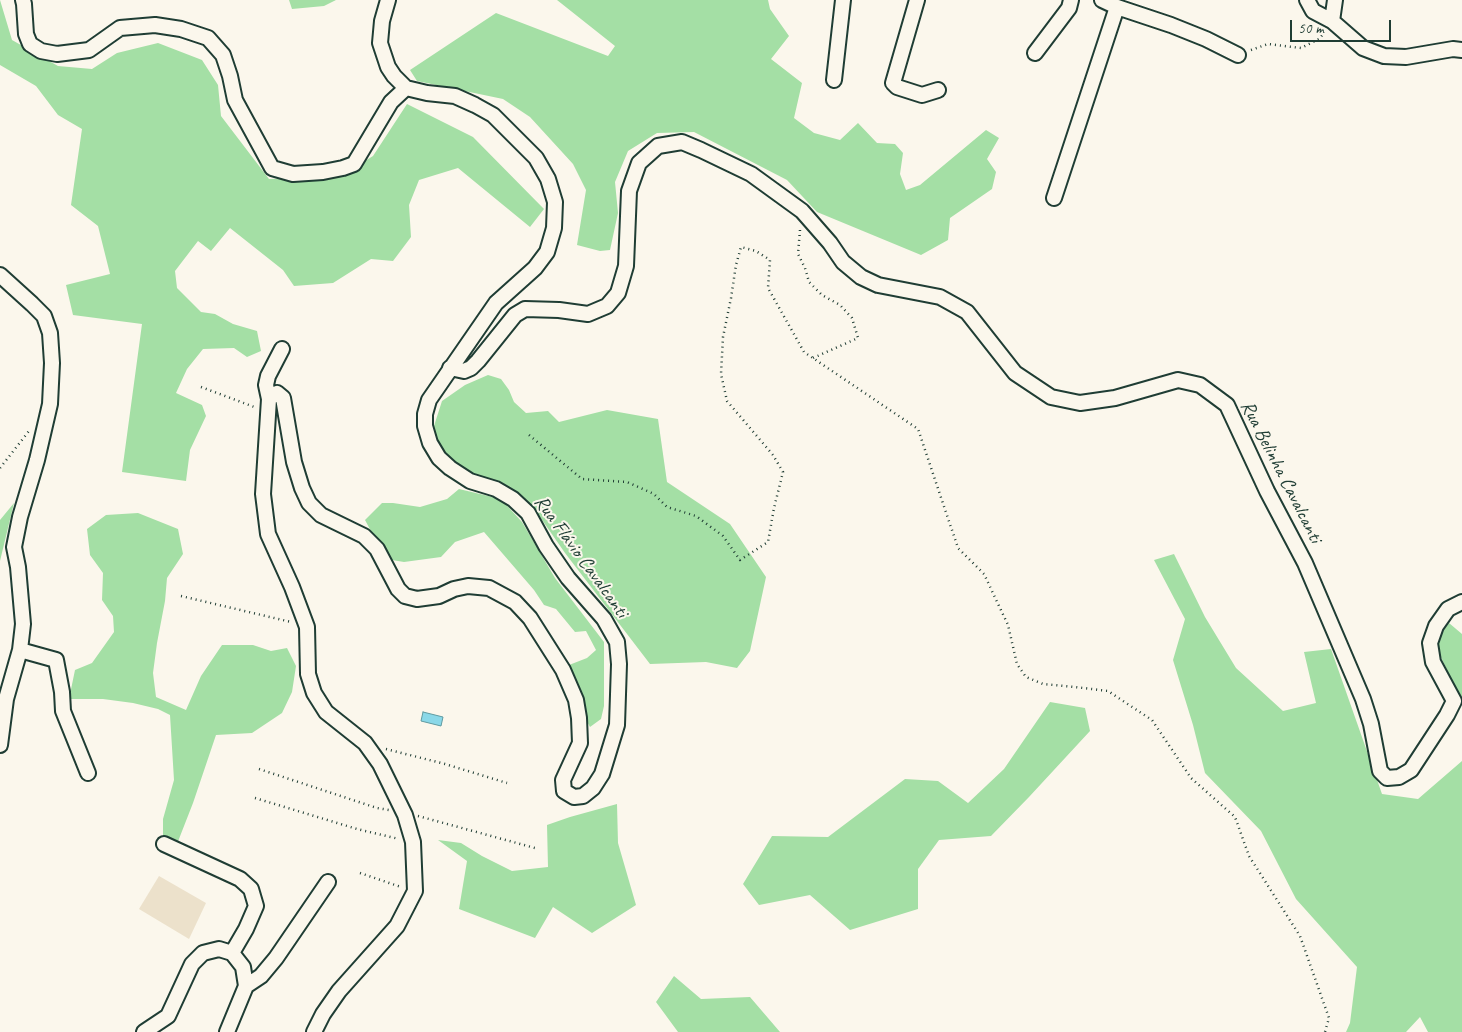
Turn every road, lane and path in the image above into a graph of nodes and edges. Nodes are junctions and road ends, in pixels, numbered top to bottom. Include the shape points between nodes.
1 (22, 0) edge
2 (388, 0) edge
3 (843, 0) edge
4 (916, 0) edge
5 (1071, 0) edge
6 (1102, 0) edge
7 (1307, 0) edge
8 (1335, 0) edge
9 (1117, 7) junction
10 (1332, 21) junction
11 (1462, 50) edge
12 (1035, 54) dead end
13 (1238, 55) joint
14 (834, 80) dead end
15 (406, 88) junction
16 (938, 90) dead end
17 (1054, 198) dead end
18 (802, 211) junction
19 (0, 275) edge
20 (282, 350) dead end
21 (813, 358) junction
22 (450, 368) junction
23 (201, 387) dead end
24 (268, 406) junction
25 (33, 426) dead end
26 (529, 434) dead end
27 (0, 468) edge
28 (182, 596) dead end
29 (1462, 602) edge
30 (307, 627) junction
31 (20, 650) junction
32 (365, 744) junction
33 (0, 745) edge
34 (260, 769) dead end
35 (88, 773) dead end
36 (507, 783) dead end
37 (255, 798) dead end
38 (404, 813) junction
39 (413, 842) junction
40 (164, 844) dead end
41 (535, 848) dead end
42 (360, 873) dead end
43 (328, 882) dead end
44 (415, 891) junction
45 (232, 953) junction
46 (246, 986) junction
47 (144, 1032) edge
48 (228, 1032) edge
49 (314, 1032) edge
50 (1325, 1032) edge

1 - 15 street via 26,34 30,44 41,51 57,54 89,50 120,28 155,25 208,38 223,55 235,100 272,168 293,174 324,172 354,164 390,102
2 - 15 street via 380,43 388,67
3 - 14 street
4 - 16 street via 893,83 922,95
5 - 12 street via 1069,8
6 - 9 street
7 - 10 street via 1314,11
8 - 10 street
9 - 13 street via 1171,25
9 - 17 street
10 - 11 street via 1363,48 1384,56 1406,57
10 - 13 path via 1320,39 1301,48 1268,44
15 - 22 street, Rua Flávio Cavalcanti via 455,96 493,115 536,158 548,179 555,202 554,228 547,252 535,268 496,302
18 - 21 path via 798,254 809,282 852,318 858,338
18 - 22 street, Rua Belinha Cavalcanti via 751,174 701,150 682,142 658,146 639,163 629,190 626,266 618,293 607,306 588,314 525,309 515,315 471,368
18 - 29 street, Rua Belinha Cavalcanti via 842,262 861,277 878,285 940,297 967,312 1015,373 1050,397 1080,403 1115,398 1178,380 1200,385 1227,405 1305,563 1363,699 1380,771 1388,778 1399,777 1410,770 1454,701 1433,662 1430,643 1436,626 1448,609
19 - 31 street via 44,316 50,333 52,363 50,404 14,547 23,624
20 - 24 street via 268,376
21 - 26 path via 804,352 768,288 770,260 741,247 723,337 720,374 727,401 773,455 783,472 768,542 740,560 723,536 696,516 667,507 654,494 627,482 582,479
21 - 50 path via 918,429 958,548 984,574 1008,625 1017,664 1026,677 1042,684 1108,691 1152,720 1191,778 1235,818 1249,856 1300,936 1329,1018
22 - 24 street, Rua Flávio Cavalcanti via 429,400 425,414 430,443 439,458 470,481 496,489 513,499 528,513 568,578 604,619 617,642 616,725 602,774 583,796 574,797 564,791 563,780 580,743 576,700 563,670 530,618 515,602 489,588 468,586 417,600 405,596 377,549 364,536 321,515 309,503 294,462 283,398 277,393
23 - 24 path
24 - 30 street via 263,494 268,534
25 - 27 path
28 - 30 path
30 - 32 street via 308,674 314,693 326,712
31 - 33 street via 6,699
31 - 35 street via 56,660 63,711
32 - 36 path
32 - 38 street via 380,764
34 - 38 path via 377,808
37 - 39 path
38 - 39 street
38 - 41 path
39 - 44 street
40 - 45 street via 240,880 251,889 256,906
42 - 44 path
43 - 46 street via 276,958 261,976
44 - 49 street via 397,926 339,991
45 - 46 street via 243,967
45 - 47 street via 219,949 203,953 192,964 168,1016
46 - 48 street

